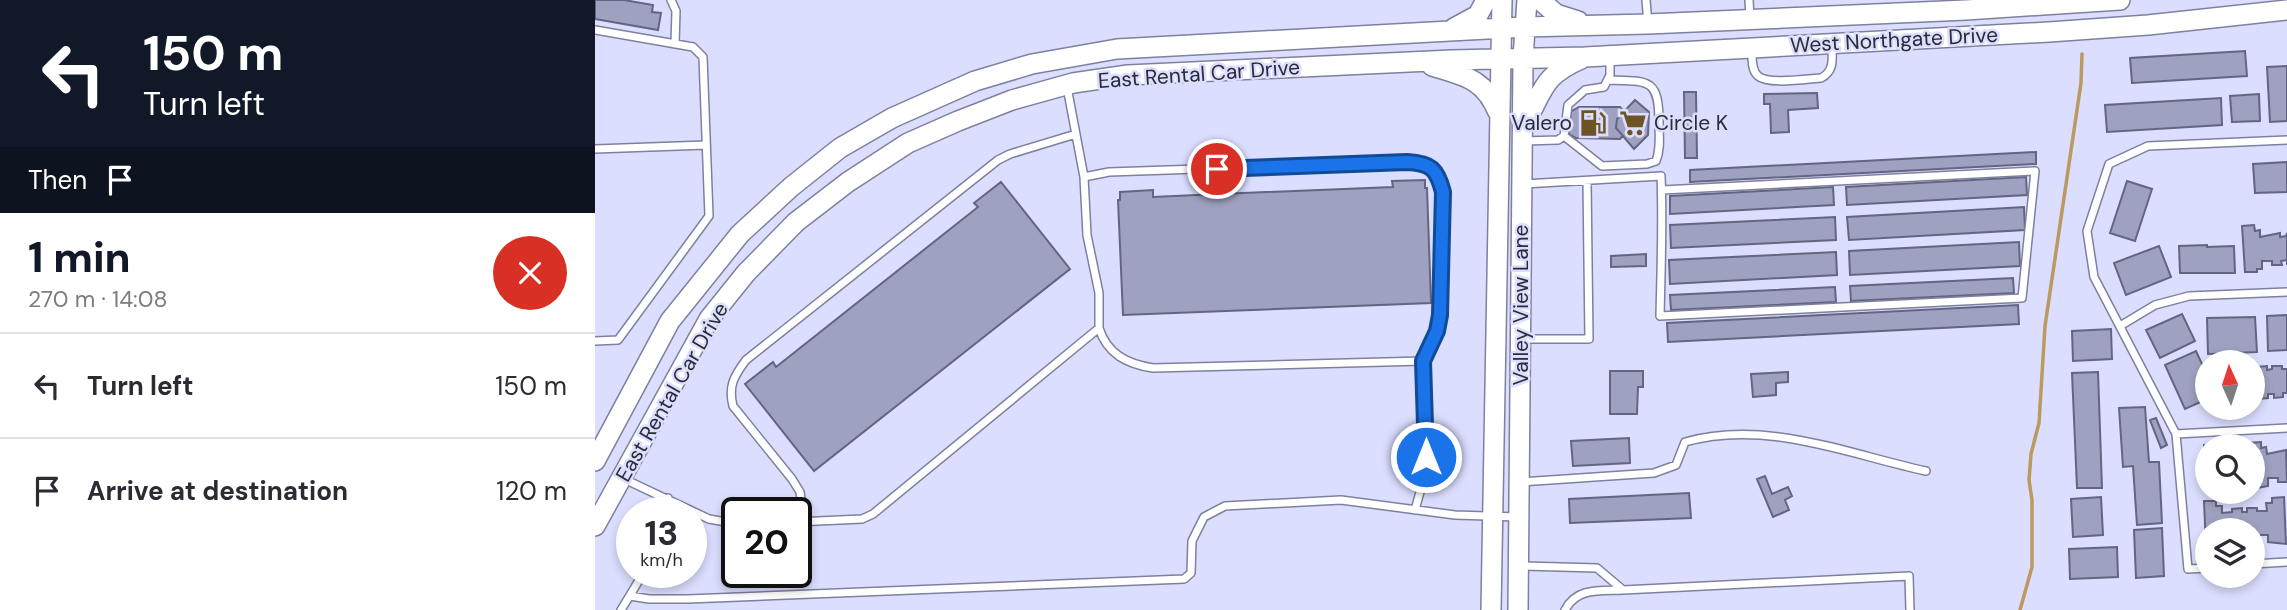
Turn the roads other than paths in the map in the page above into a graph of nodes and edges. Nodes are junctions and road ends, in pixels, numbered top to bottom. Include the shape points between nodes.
1 (671, 0) edge
2 (1486, 0) edge
3 (1502, 0) edge
4 (1527, 0) edge
5 (1540, 0) edge
6 (1646, 0) edge
7 (2120, 0) edge
8 (1904, 6) edge
9 (1749, 10) edge
10 (2287, 10) edge
11 (1648, 24) junction
12 (1628, 25) junction
13 (1524, 27) junction
14 (1501, 28) junction
15 (595, 30) edge
16 (1448, 31) junction
17 (1906, 40) junction
18 (1832, 43) junction
19 (675, 44) junction
20 (1752, 48) junction
21 (1610, 55) junction
22 (1585, 57) junction
23 (1062, 58) junction
24 (1523, 58) junction
25 (1500, 60) junction
26 (1417, 62) junction
27 (1608, 80) junction
28 (1066, 85) junction
29 (1500, 117) junction
30 (1076, 134) junction
31 (1523, 134) junction
32 (1564, 136) junction
33 (2287, 140) edge
34 (706, 145) junction
35 (595, 149) edge
36 (1084, 177) junction
37 (1587, 181) junction
38 (1522, 184) junction
39 (1662, 190) junction
40 (2287, 292) edge
41 (2120, 326) junction
42 (1099, 328) junction
43 (1521, 339) junction
44 (595, 341) edge
45 (1423, 361) junction
46 (2287, 428) edge
47 (2176, 434) junction
48 (595, 462) edge
49 (1926, 471) dead end
50 (622, 477) junction
51 (1520, 482) junction
52 (666, 497) edge
53 (800, 497) edge
54 (1415, 510) junction
55 (1492, 516) junction
56 (1520, 517) junction
57 (812, 521) edge
58 (595, 526) edge
59 (2287, 562) edge
60 (2265, 564) edge
61 (1518, 566) junction
62 (2195, 569) edge
63 (635, 588) edge
64 (1623, 590) junction
65 (630, 596) junction
66 (621, 610) edge
67 (1491, 610) edge
68 (1518, 610) edge
69 (1565, 610) edge
70 (1910, 610) edge

1 - 19 lane via 676,11
2 - 16 main road via 1478,15
3 - 14 main road, Valley View Lane
4 - 13 main road, Valley View Lane
5 - 12 main road via 1571,20
6 - 11 lane
7 - 8 main road, West Northgate Drive
8 - 9 main road, West Northgate Drive
8 - 17 main road
9 - 11 main road, West Northgate Drive
10 - 17 main road, West Northgate Drive via 2148,25
11 - 12 main road, West Northgate Drive
12 - 13 main road, West Northgate Drive
13 - 14 main road, East Rental Car Drive
13 - 24 main road, Valley View Lane
14 - 16 main road, East Rental Car Drive
14 - 25 main road, Valley View Lane
15 - 19 lane
16 - 23 main road, East Rental Car Drive via 1117,50
17 - 18 main road, West Northgate Drive
18 - 20 main road, West Northgate Drive
18 - 20 lane via 1832,67 1821,78 1758,77
19 - 34 lane via 693,47 703,57
20 - 21 main road, West Northgate Drive
21 - 22 main road, West Northgate Drive
21 - 27 lane
22 - 24 main road, West Northgate Drive
22 - 31 main road via 1550,77 1539,92
23 - 28 main road
23 - 48 main road, East Rental Car Drive via 975,81 892,118 840,148 790,187 740,234 670,321
24 - 25 main road, West Northgate Drive
24 - 31 main road, Valley View Lane
25 - 26 main road, East Rental Car Drive
25 - 29 main road, Valley View Lane
26 - 28 main road, East Rental Car Drive via 1128,75
26 - 29 main road via 1474,79 1488,92
27 - 32 lane via 1600,88 1581,92 1568,105
27 - 32 lane via 1639,81 1657,93 1656,161 1602,166
28 - 30 lane
28 - 50 main road, East Rental Car Drive via 1012,100 908,144 796,222 709,319
29 - 55 main road, Valley View Lane
30 - 36 lane
30 - 53 lane via 998,160 738,370 730,392 733,406 792,479
31 - 32 lane via 1558,140
31 - 38 main road, Valley View Lane
33 - 41 lane via 2148,146 2109,164 2087,231 2094,277
34 - 35 lane
34 - 44 lane via 709,216 618,340
36 - 42 lane
36 - 45 lane via 1109,172 1393,162 1429,166 1439,174 1443,192 1440,315
37 - 38 lane
37 - 39 lane via 1661,176
37 - 43 lane via 1589,339
38 - 43 main road, Valley View Lane
39 - 39 lane via 1660,316 2022,298 2035,172
40 - 41 lane via 2189,296 2155,305
41 - 47 lane
42 - 45 lane via 1104,343 1119,357 1153,368
42 - 57 lane via 873,514 862,519
43 - 51 main road, Valley View Lane
45 - 54 lane via 1427,440 1425,474
46 - 47 lane
47 - 62 lane via 2188,569
48 - 50 main road
49 - 51 lane via 1770,435 1706,436 1685,442 1676,465 1654,473
50 - 52 lane
50 - 58 main road, East Rental Car Drive
51 - 56 main road, Valley View Lane
54 - 55 lane
54 - 65 lane via 1341,500 1225,506 1203,517 1192,541 1191,573 1184,579 688,599
55 - 56 lane
55 - 67 main road, Valley View Lane
56 - 61 main road, Valley View Lane
59 - 60 lane
61 - 64 lane via 1597,568
61 - 68 main road, Valley View Lane
63 - 65 lane
64 - 69 lane via 1583,592
64 - 70 lane via 1909,576
65 - 66 lane

